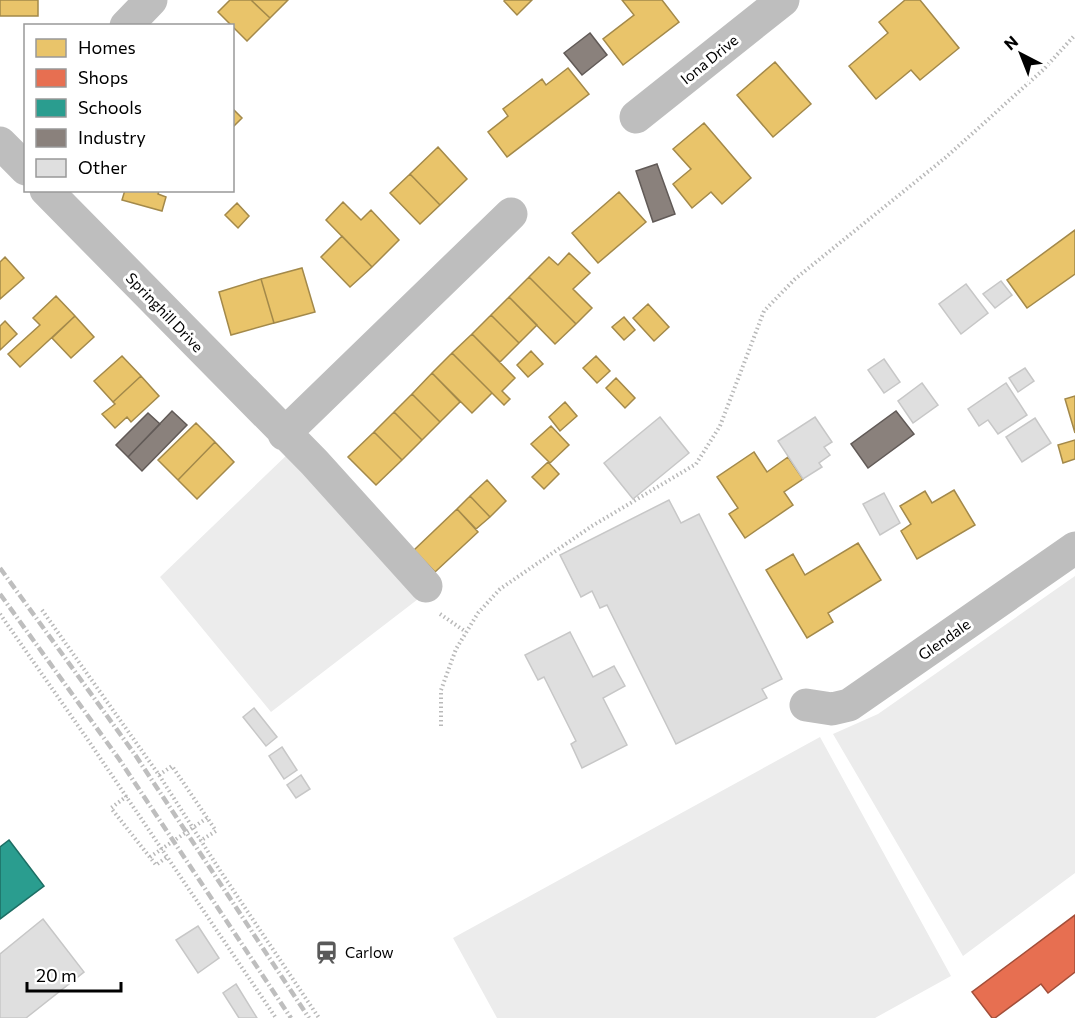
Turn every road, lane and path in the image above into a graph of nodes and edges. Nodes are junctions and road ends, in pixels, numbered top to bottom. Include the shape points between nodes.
1 (151, 0) edge
2 (783, 0) edge
3 (128, 24) edge
4 (1075, 35) edge
5 (636, 117) dead end
6 (48, 192) edge
7 (511, 214) dead end
8 (284, 434) junction
9 (1075, 548) edge
10 (426, 586) dead end
11 (42, 610) dead end
12 (0, 614) edge
13 (806, 705) dead end
14 (441, 726) dead end
15 (159, 775) junction
16 (127, 796) junction
17 (207, 818) junction
18 (200, 841) junction
19 (150, 857) junction
20 (168, 857) junction
21 (276, 1018) edge
22 (319, 1018) edge

1 - 3 street
2 - 5 street, Iona Drive
4 - 14 path via 1043,70 945,158 795,279 764,311 720,426 696,464 592,526 500,589 478,613 456,649 441,690
6 - 8 street, Springhill Drive
7 - 8 street
8 - 10 street, Springhill Drive
9 - 13 street, Glendale via 849,705 831,709
11 - 15 path
12 - 16 path
15 - 17 path via 171,766
15 - 18 path
16 - 19 path via 111,808
16 - 20 path
17 - 18 path via 216,831
17 - 19 path
18 - 22 path
19 - 20 path via 156,865
20 - 21 path

